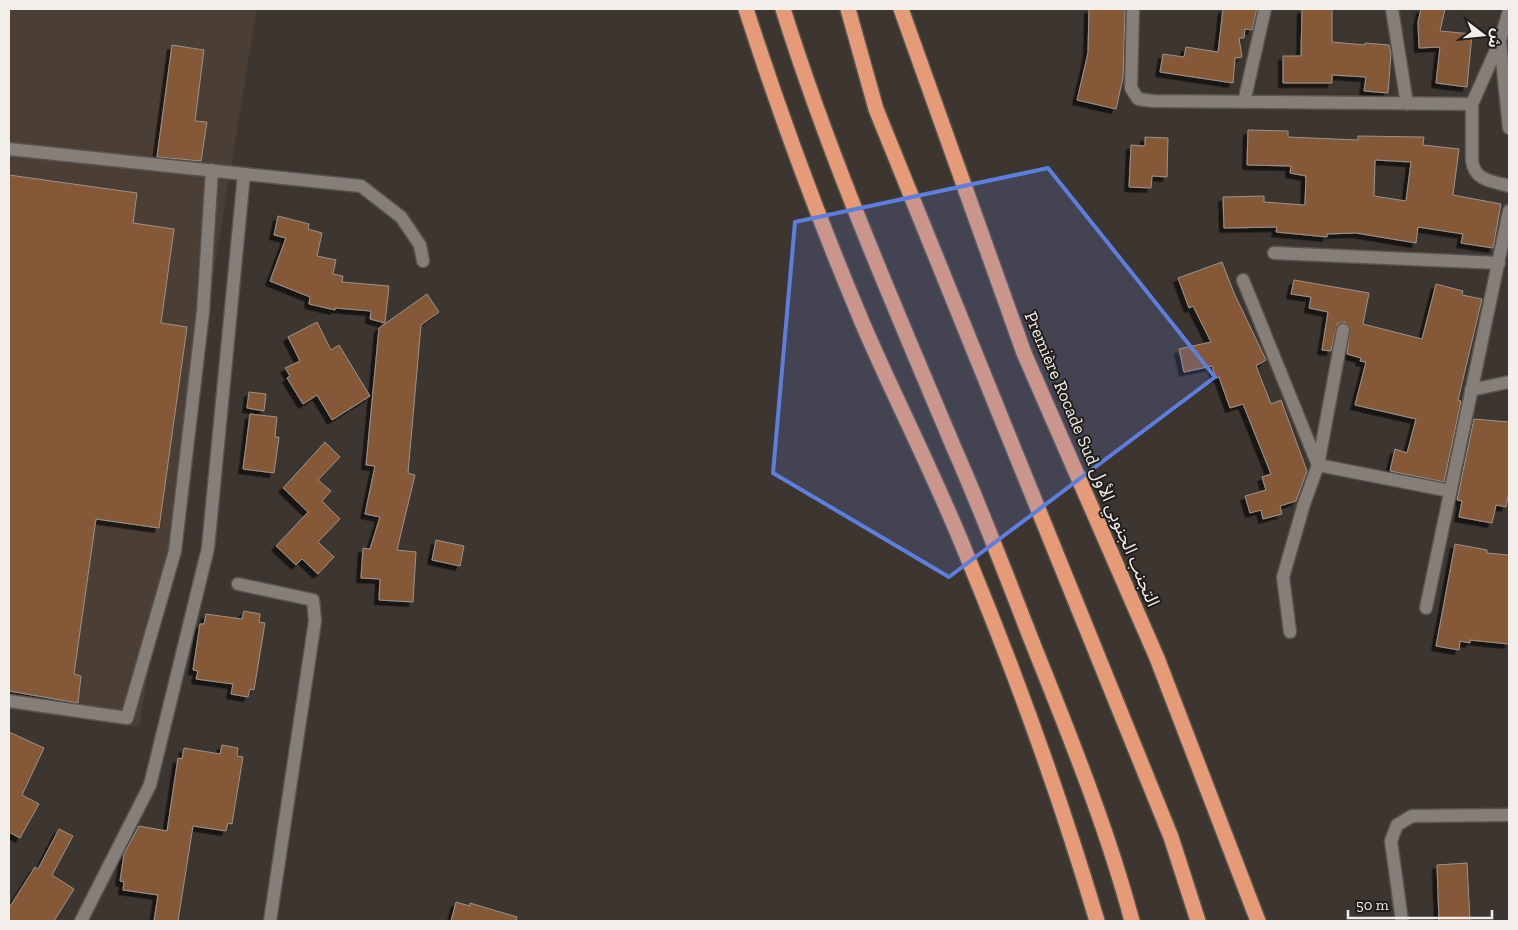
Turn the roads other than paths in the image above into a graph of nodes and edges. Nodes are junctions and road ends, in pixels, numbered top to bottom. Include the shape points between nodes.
1 (746, 9) edge
2 (783, 9) edge
3 (792, 9) edge
4 (848, 9) edge
5 (901, 9) edge
6 (1133, 9) edge
7 (1265, 9) edge
8 (1392, 9) edge
9 (1509, 11) edge
10 (1500, 41) junction
11 (799, 60) junction
12 (1244, 102) junction
13 (1407, 104) junction
14 (1472, 104) junction
15 (1509, 128) edge
16 (9, 148) edge
17 (212, 170) junction
18 (244, 174) junction
19 (1509, 186) edge
20 (1509, 211) edge
21 (1274, 253) dead end
22 (424, 261) dead end
23 (1499, 263) junction
24 (1243, 280) dead end
25 (1343, 330) dead end
26 (1509, 382) edge
27 (1471, 390) junction
28 (1318, 465) junction
29 (1450, 491) junction
30 (238, 584) dead end
31 (1426, 608) dead end
32 (1290, 632) dead end
33 (9, 701) edge
34 (1509, 815) edge
35 (81, 921) edge
36 (270, 921) edge
37 (1097, 921) edge
38 (1132, 921) edge
39 (1198, 921) edge
40 (1258, 921) edge
41 (1402, 921) edge

1 - 37 highway via 794,151 831,246 994,623 1050,773
2 - 11 highway
3 - 11 highway
4 - 39 highway via 876,109 1171,837
5 - 40 highway, Première Rocade Sud التجنب الجنوبي الأول via 1024,353 1157,658
6 - 12 street via 1131,88 1138,99
7 - 12 street
8 - 13 street
9 - 10 street
10 - 14 street
10 - 15 street
11 - 38 highway via 879,271 956,450 1085,776
12 - 13 street
13 - 14 street
14 - 19 street via 1473,170 1478,176
16 - 17 street
17 - 18 street
17 - 33 street via 203,312 175,551 127,718
18 - 22 street via 361,186 401,217 420,245
18 - 35 street via 208,548 150,785
20 - 23 street
21 - 23 street
23 - 27 street
24 - 28 street
25 - 28 street
26 - 27 street
27 - 29 street
28 - 29 street
28 - 32 street via 1283,577
29 - 31 street
30 - 36 street via 313,600 316,622
34 - 41 street via 1412,816 1397,825 1391,841

